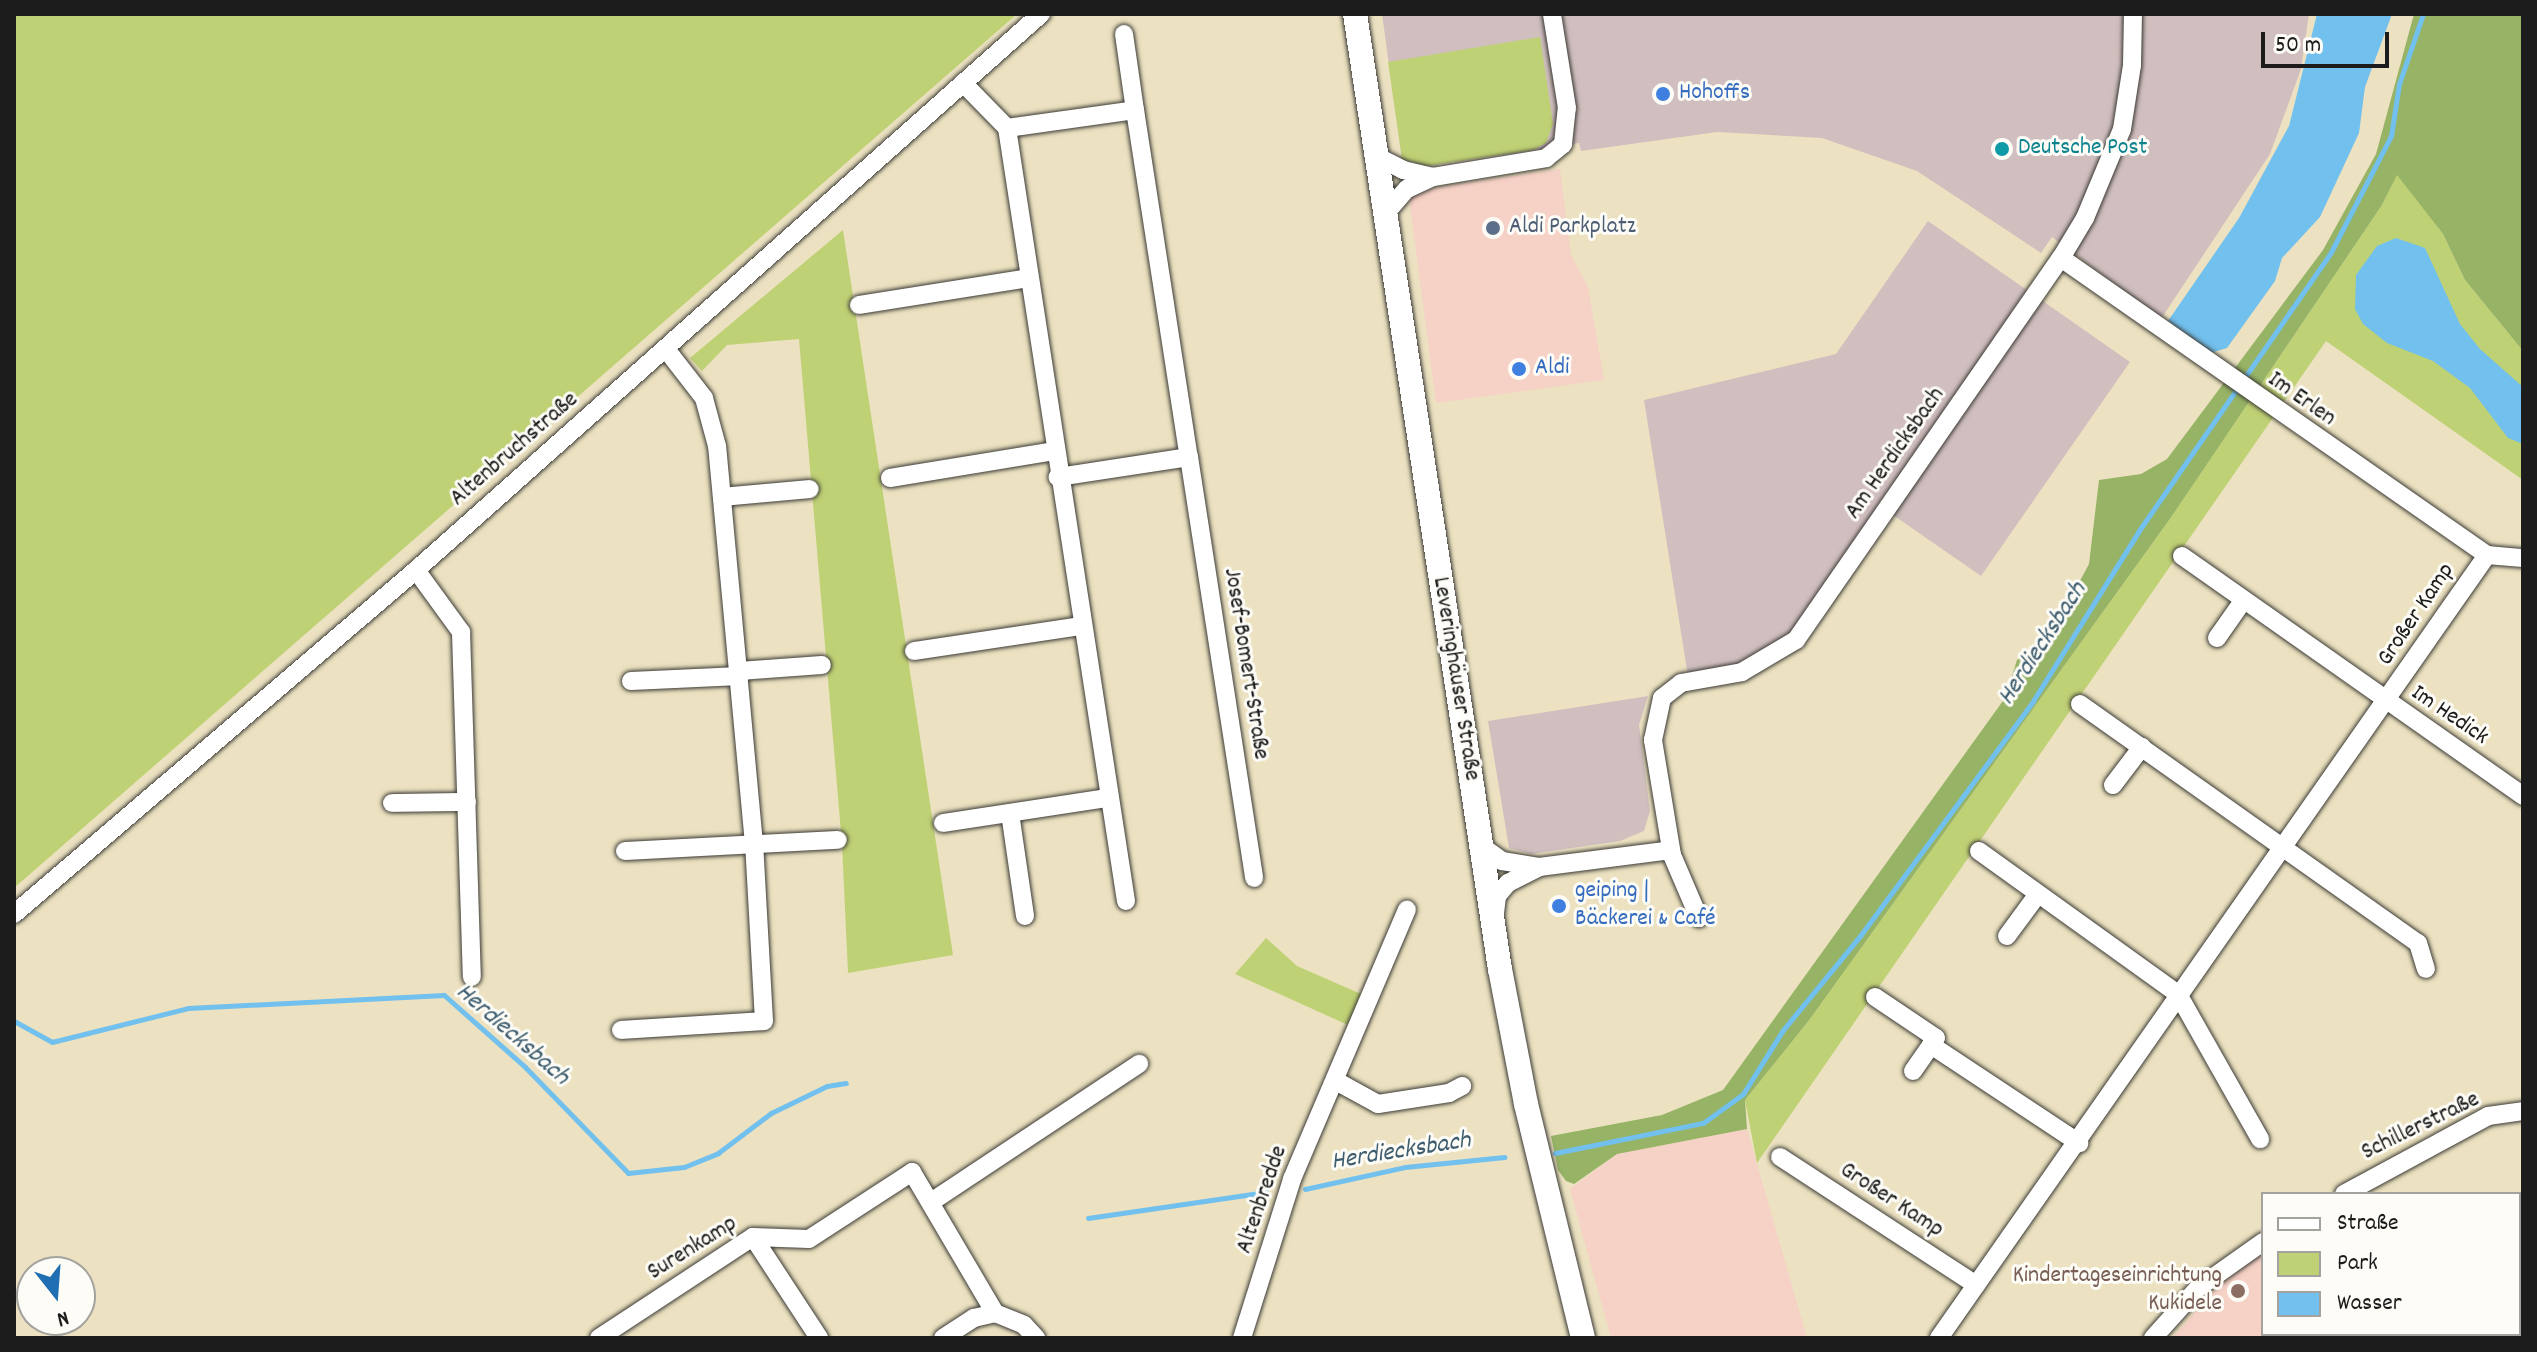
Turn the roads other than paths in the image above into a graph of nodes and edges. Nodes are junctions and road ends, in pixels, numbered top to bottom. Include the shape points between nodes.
1 (1041, 14) edge
2 (1355, 14) edge
3 (1552, 14) edge
4 (2133, 14) edge
5 (1124, 34) dead end
6 (963, 83) junction
7 (1135, 110) junction
8 (1007, 128) junction
9 (1376, 156) junction
10 (1433, 177) junction
11 (1384, 215) junction
12 (2061, 258) junction
13 (1029, 278) junction
14 (859, 305) dead end
15 (666, 349) junction
16 (1054, 451) junction
17 (1189, 457) junction
18 (1058, 477) junction
19 (890, 478) dead end
20 (810, 489) dead end
21 (722, 497) junction
22 (2487, 555) junction
23 (2182, 556) dead end
24 (2523, 558) edge
25 (416, 570) junction
26 (2243, 601) junction
27 (1081, 626) junction
28 (2217, 638) dead end
29 (914, 651) dead end
30 (822, 665) dead end
31 (739, 674) junction
32 (631, 681) dead end
33 (2387, 702) junction
34 (2080, 704) dead end
35 (2142, 747) junction
36 (2113, 785) dead end
37 (2523, 796) edge
38 (1107, 798) junction
39 (467, 802) junction
40 (392, 803) dead end
41 (1010, 813) junction
42 (943, 823) dead end
43 (838, 840) dead end
44 (754, 844) junction
45 (1480, 845) junction
46 (2283, 849) junction
47 (1671, 850) junction
48 (625, 851) dead end
49 (1979, 851) dead end
50 (1539, 867) junction
51 (1254, 878) dead end
52 (2038, 894) junction
53 (1126, 901) dead end
54 (1407, 910) dead end
55 (14, 914) edge
56 (1025, 916) dead end
57 (1699, 918) dead end
58 (1493, 927) junction
59 (2007, 936) dead end
60 (2426, 969) dead end
61 (472, 977) dead end
62 (2178, 994) junction
63 (1875, 997) dead end
64 (621, 1030) dead end
65 (1931, 1045) junction
66 (1139, 1064) dead end
67 (1913, 1071) dead end
68 (1336, 1081) junction
69 (1462, 1086) dead end
70 (2523, 1111) edge
71 (2260, 1139) dead end
72 (2079, 1143) junction
73 (1780, 1157) dead end
74 (2348, 1192) edge
75 (931, 1202) junction
76 (753, 1237) junction
77 (2261, 1243) edge
78 (1976, 1285) junction
79 (995, 1313) junction
80 (2523, 1337) edge
81 (599, 1338) edge
82 (819, 1338) edge
83 (943, 1338) edge
84 (1036, 1338) edge
85 (1242, 1338) edge
86 (1583, 1338) edge
87 (1939, 1338) edge
88 (2153, 1338) edge
89 (2515, 1338) edge

1 - 6 street, Altenbruchstraße
2 - 9 main road, Leveringhäuser Straße
3 - 10 street via 1567,108 1563,144 1546,158
4 - 12 street, Am Herdicksbach via 2122,129 2085,218
5 - 7 street, Josef-Bomert-Straße
6 - 8 street
6 - 15 street, Altenbruchstraße
7 - 8 street
7 - 17 street, Josef-Bomert-Straße
8 - 13 street
9 - 10 street
9 - 11 main road, Leveringhäuser Straße
10 - 11 street via 1407,189
11 - 45 main road, Leveringhäuser Straße
12 - 22 street, Im Erlen
12 - 47 street, Am Herdicksbach via 1796,640 1742,672 1681,683 1662,698 1653,740
13 - 14 street
13 - 16 street
15 - 21 street via 704,398
15 - 25 street, Altenbruchstraße
16 - 18 street
16 - 19 street
17 - 18 street
17 - 51 street, Josef-Bomert-Straße
18 - 27 street
20 - 21 street
21 - 31 street
22 - 24 street, Im Erlen
22 - 33 street, Großer Kamp
23 - 26 street, Großer Kamp
25 - 39 street via 461,632
25 - 55 street, Altenbruchstraße
26 - 28 street
26 - 33 street, Großer Kamp
27 - 29 street
27 - 38 street
30 - 31 street
31 - 32 street
31 - 44 street
33 - 37 street, Im Hedick
33 - 46 street, Großer Kamp
34 - 35 street
35 - 36 street
35 - 46 street
38 - 41 street
38 - 53 street
39 - 40 street
39 - 61 street
41 - 42 street
41 - 56 street
43 - 44 street
44 - 48 street
44 - 64 street via 764,1021
45 - 50 street via 1502,861
45 - 58 main road, Leveringhäuser Straße
46 - 60 street via 2418,943
46 - 62 street, Großer Kamp
47 - 50 street
47 - 57 street, Am Herdicksbach
49 - 52 street
50 - 58 street via 1508,883 1497,896
52 - 59 street
52 - 62 street
54 - 68 street, Altenbredde
58 - 86 main road, Leveringhäuser Straße via 1526,1104
62 - 71 street
62 - 72 street, Großer Kamp
63 - 65 street via 1936,1038
65 - 67 street
65 - 72 street
66 - 75 street
68 - 69 street via 1378,1104 1449,1093
68 - 85 street, Altenbredde via 1292,1179
70 - 74 street, Schillerstraße via 2488,1116
72 - 78 street, Großer Kamp
73 - 78 street, Großer Kamp
75 - 76 street, Surenkamp via 912,1172 809,1239
75 - 79 street, Surenkamp
76 - 81 street, Surenkamp
76 - 82 street
77 - 88 street via 2198,1288
78 - 87 street, Großer Kamp
79 - 83 street via 974,1318
79 - 84 street via 1024,1325
80 - 89 street

